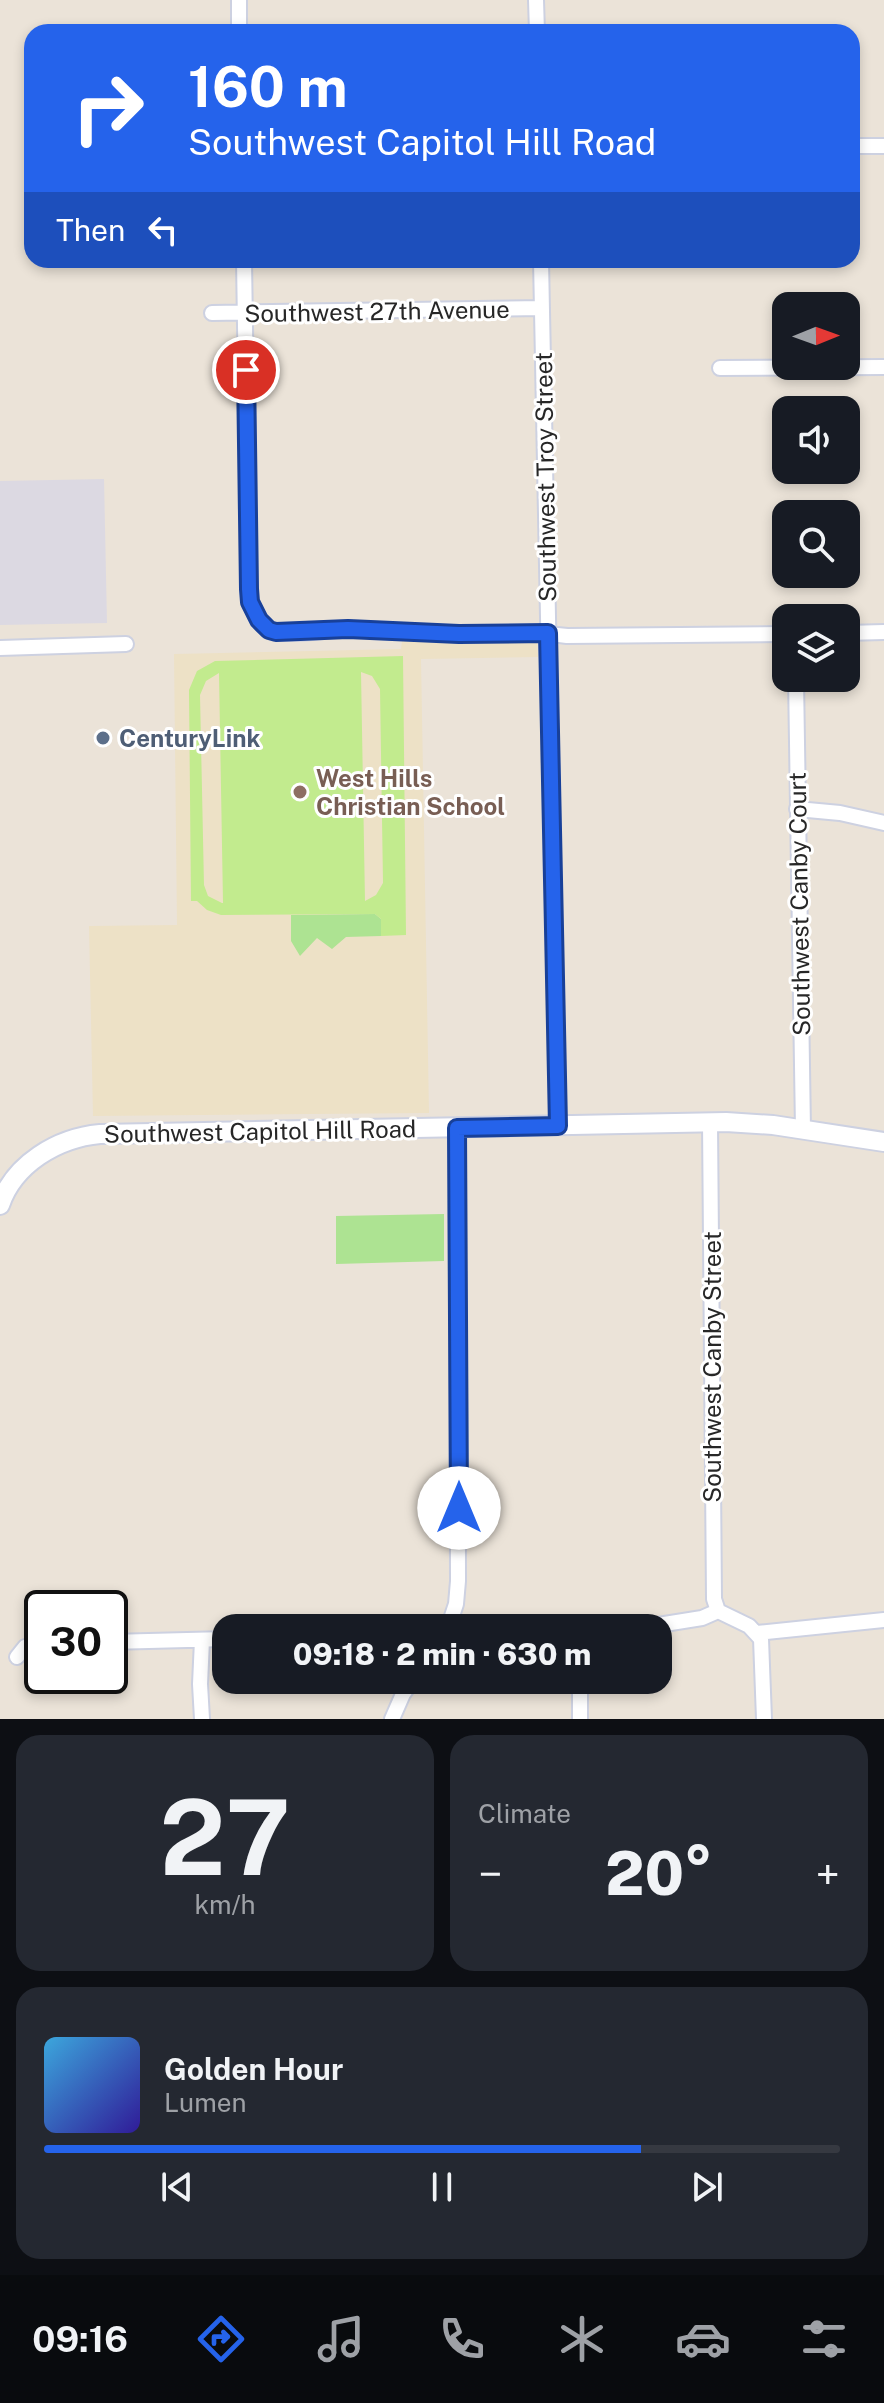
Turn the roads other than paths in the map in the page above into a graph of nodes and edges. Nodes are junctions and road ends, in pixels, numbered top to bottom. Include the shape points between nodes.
1 (239, 0) edge
2 (536, 0) edge
3 (239, 24) edge
4 (537, 24) edge
5 (860, 146) edge
6 (884, 146) edge
7 (244, 268) edge
8 (541, 268) edge
9 (542, 308) junction
10 (212, 313) dead end
11 (246, 313) junction
12 (884, 367) edge
13 (720, 368) dead end
14 (884, 632) edge
15 (548, 633) junction
16 (860, 633) edge
17 (772, 634) edge
18 (126, 644) dead end
19 (0, 648) edge
20 (796, 692) edge
21 (797, 809) junction
22 (884, 823) edge
23 (710, 1122) junction
24 (558, 1126) junction
25 (457, 1128) junction
26 (803, 1130) junction
27 (884, 1142) edge
28 (0, 1205) edge
29 (718, 1611) junction
30 (453, 1614) edge
31 (884, 1620) edge
32 (672, 1623) edge
33 (757, 1633) junction
34 (202, 1640) junction
35 (212, 1640) edge
36 (128, 1642) edge
37 (24, 1648) edge
38 (17, 1657) dead end
39 (403, 1694) edge
40 (580, 1694) edge
41 (202, 1719) edge
42 (392, 1719) edge
43 (580, 1719) edge
44 (764, 1719) edge

1 - 3 street
2 - 4 street
5 - 6 street
7 - 11 street
8 - 9 street, Southwest Troy Street
9 - 11 street, Southwest 27th Avenue
9 - 15 street, Southwest Troy Street
10 - 11 street, Southwest 27th Avenue
11 - 15 street via 249,589 264,626 276,632
12 - 13 street
14 - 16 street
15 - 17 street
15 - 24 street, Southwest Troy Street
18 - 19 street
20 - 21 street, Southwest Canby Court
21 - 22 street
21 - 26 street, Southwest Canby Court
23 - 24 street, Southwest Capitol Hill Road
23 - 26 street, Southwest Capitol Hill Road
23 - 29 street, Southwest Canby Street
24 - 25 street, Southwest Capitol Hill Road
25 - 28 street, Southwest Capitol Hill Road via 91,1135 51,1149 22,1169
25 - 30 street via 458,1581
26 - 27 street, Southwest Capitol Hill Road
29 - 32 street
29 - 33 street
31 - 33 street
33 - 44 street
34 - 35 street
34 - 36 street
34 - 41 street
37 - 38 street
39 - 42 street
40 - 43 street

